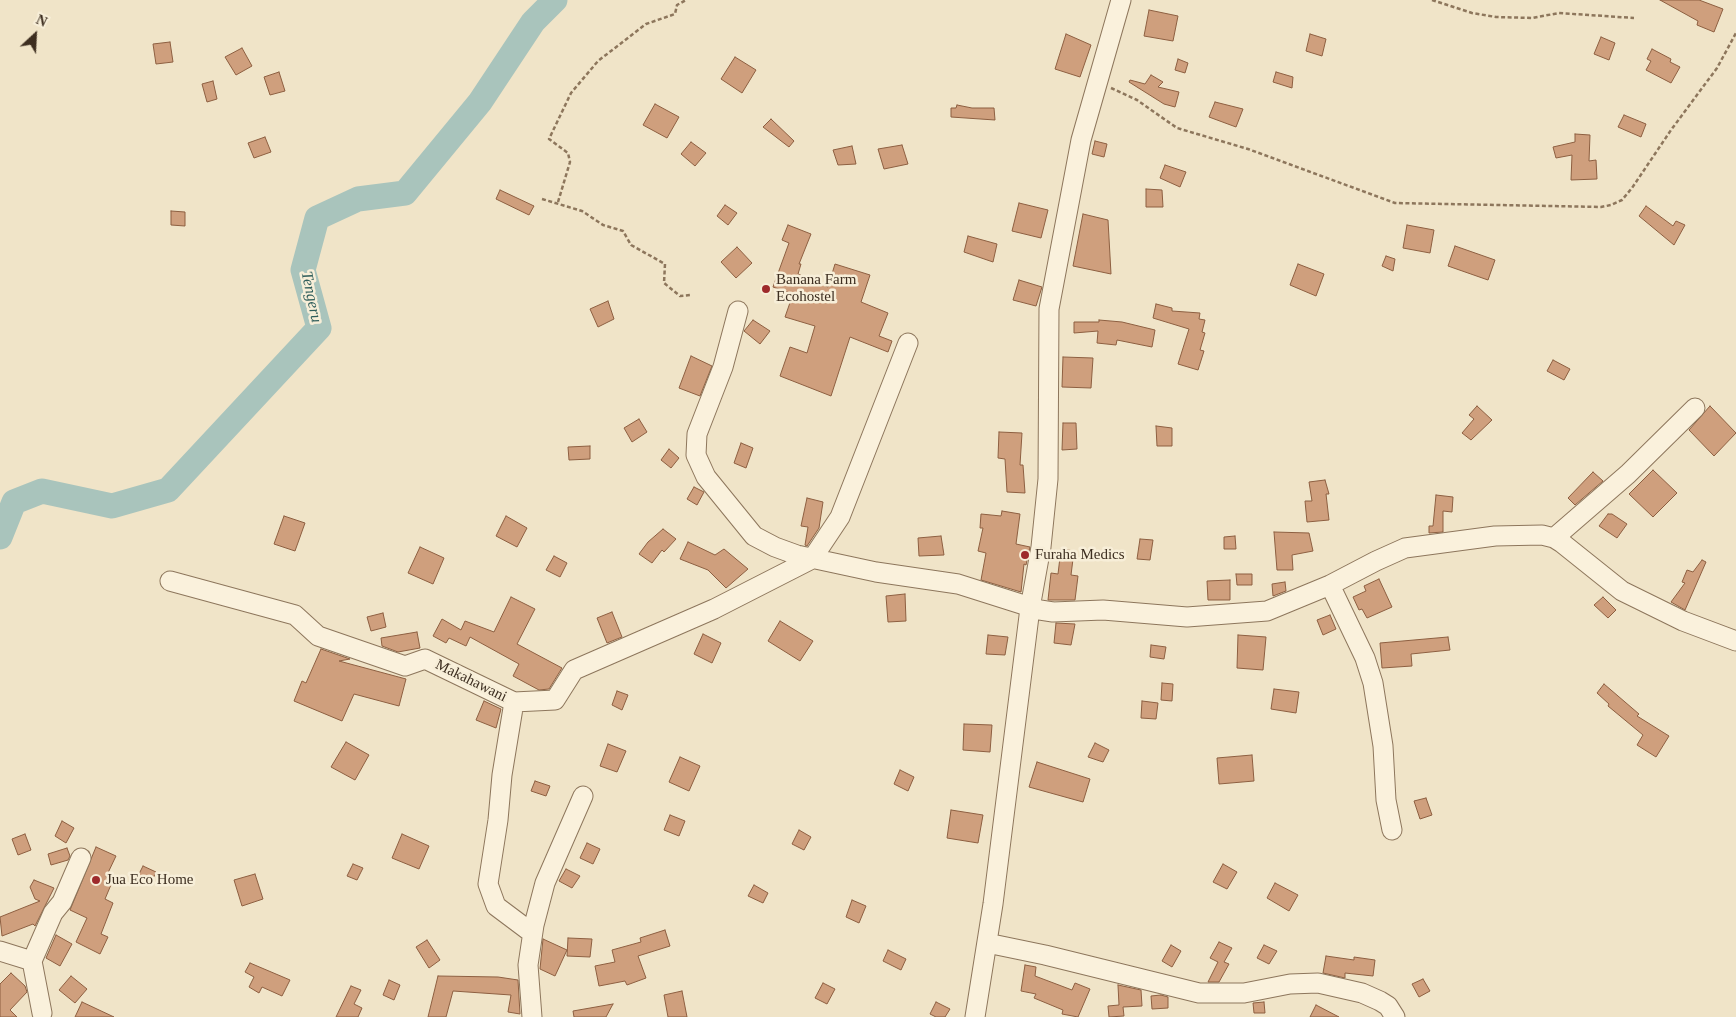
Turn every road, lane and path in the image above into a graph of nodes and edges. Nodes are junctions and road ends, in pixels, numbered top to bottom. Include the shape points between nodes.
1 (686, 0) edge
2 (1122, 0) edge
3 (1432, 0) edge
4 (1634, 18) dead end
5 (1736, 33) edge
6 (1097, 79) junction
7 (542, 199) dead end
8 (558, 202) junction
9 (692, 295) dead end
10 (738, 311) dead end
11 (908, 343) dead end
12 (1695, 408) dead end
13 (1554, 538) junction
14 (812, 559) junction
15 (170, 581) dead end
16 (1330, 585) junction
17 (1030, 608) junction
18 (1736, 641) edge
19 (514, 702) junction
20 (584, 796) dead end
21 (1392, 830) dead end
22 (82, 858) dead end
23 (528, 930) dead end
24 (987, 944) junction
25 (0, 951) edge
26 (32, 961) junction
27 (41, 1016) edge
28 (532, 1017) edge
29 (975, 1017) edge
30 (1396, 1017) edge

1 - 8 path via 677,5 675,14 646,24 598,60 571,94 549,139 568,153 570,162
2 - 6 street
3 - 4 path via 1496,17 1532,18 1559,13
5 - 6 path via 1717,68 1632,188 1622,200 1601,207 1394,203 1248,149 1176,128 1137,100
6 - 17 street via 1081,140 1049,310 1048,479 1042,547
7 - 8 path
8 - 9 path via 582,211 603,225 623,230 631,245 665,264 664,283 680,296
10 - 14 street via 723,367 697,434 696,455 706,477 754,536
11 - 14 street via 840,517
12 - 13 street via 1628,474
13 - 16 street via 1542,535 1496,536 1405,548
13 - 18 street via 1622,591 1683,621
14 - 17 street via 958,584
14 - 19 street via 714,609 574,670 554,700
15 - 19 street, Makahawani via 295,615 318,636 405,666 425,659
16 - 17 street via 1267,611 1230,616 1149,616 1103,610 1053,612
16 - 21 street via 1373,683
17 - 24 street
19 - 23 street, Makahawani via 488,884 496,906
20 - 28 street via 545,883 534,925 528,965
22 - 26 street
24 - 29 street
24 - 30 street via 1198,993 1244,993 1290,984 1326,985 1362,993 1380,1001
25 - 26 street
26 - 27 street

